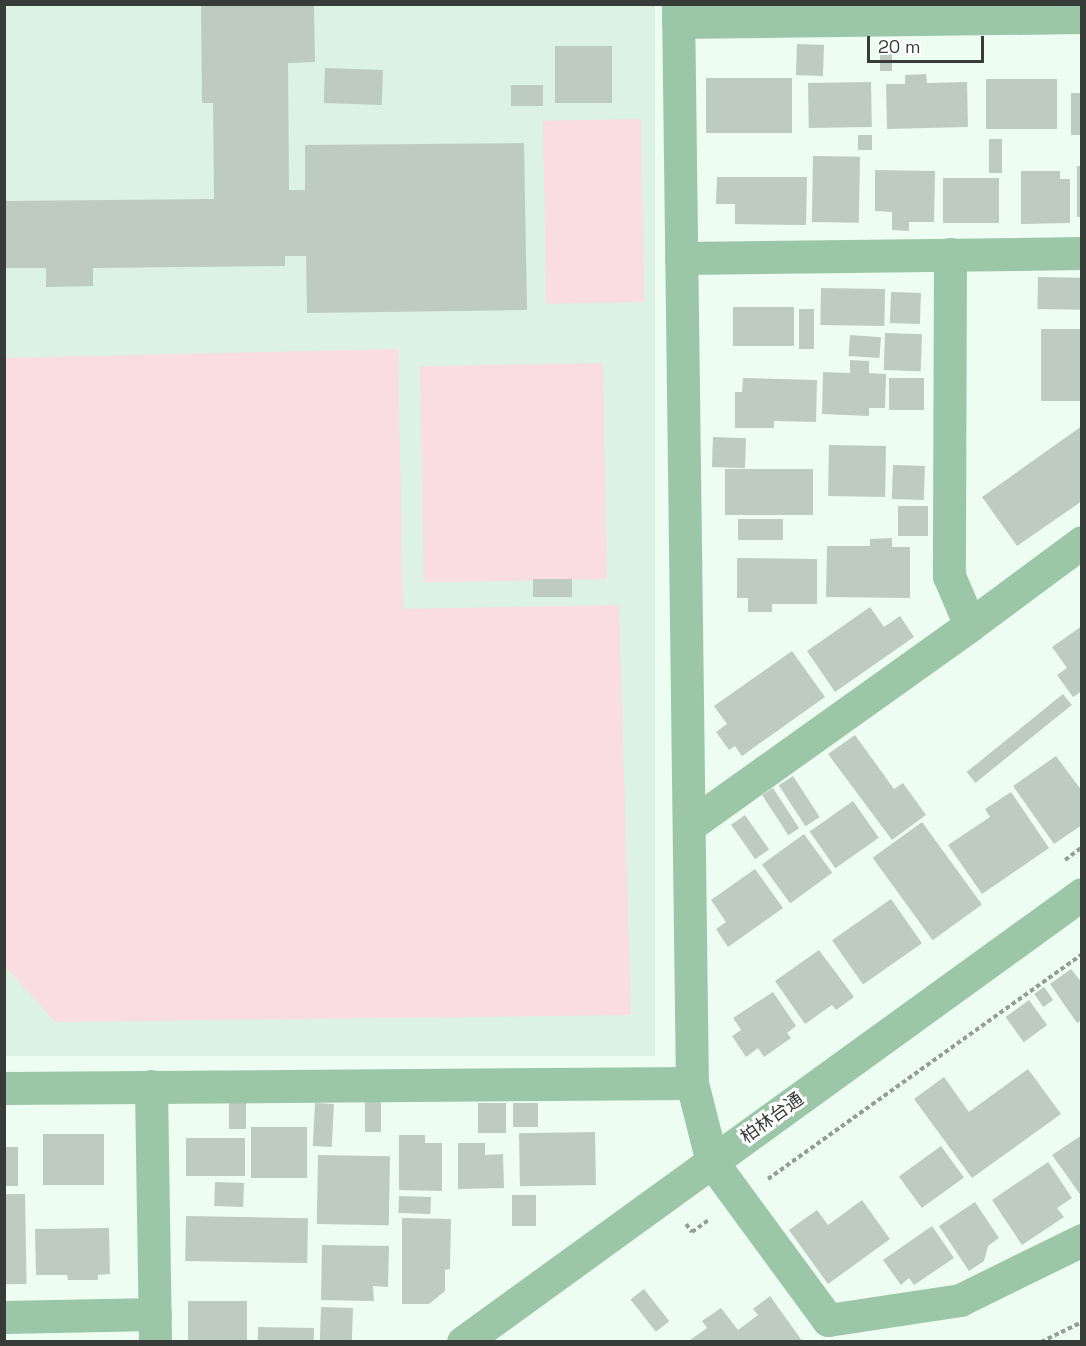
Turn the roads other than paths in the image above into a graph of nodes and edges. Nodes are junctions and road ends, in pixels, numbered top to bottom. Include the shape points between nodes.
1 (678, 13) edge
2 (1082, 17) edge
3 (1082, 253) edge
4 (950, 255) junction
5 (681, 258) junction
6 (1082, 542) edge
7 (970, 625) junction
8 (690, 825) junction
9 (1082, 894) edge
10 (692, 1083) junction
11 (151, 1086) junction
12 (4, 1088) edge
13 (712, 1162) junction
14 (1082, 1240) edge
15 (4, 1317) edge
16 (155, 1328) edge
17 (463, 1341) edge

1 - 2 street
1 - 5 street
3 - 4 street
4 - 5 street
4 - 7 street via 949,576
5 - 8 street
6 - 7 street
7 - 8 street
8 - 10 street
9 - 13 street, 柏林台通
10 - 11 street
10 - 13 street
11 - 12 street
11 - 16 street
13 - 14 street via 828,1320 960,1300
13 - 17 street, 柏林台通
15 - 16 street

